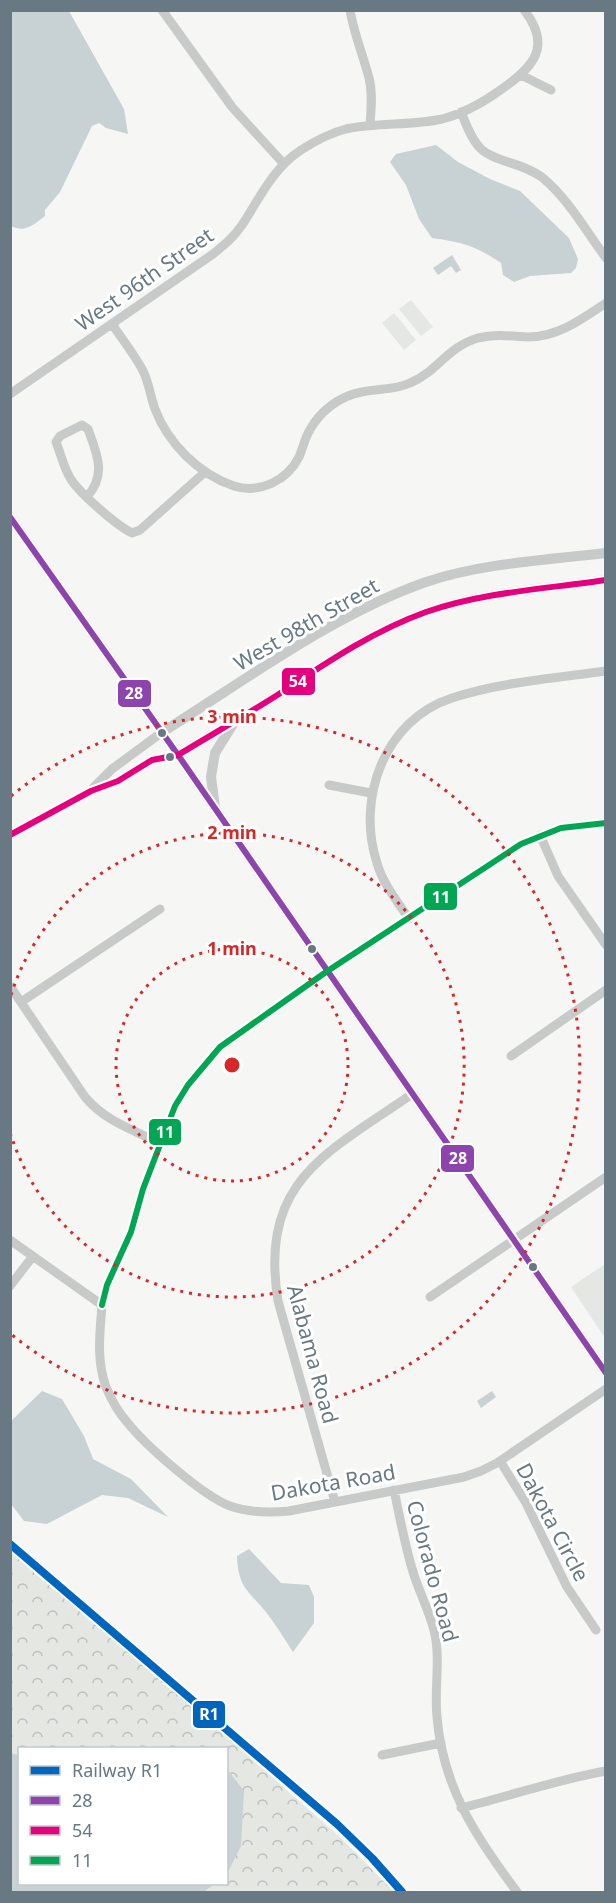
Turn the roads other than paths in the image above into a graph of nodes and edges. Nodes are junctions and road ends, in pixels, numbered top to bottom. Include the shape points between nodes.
1 (162, 10) edge
2 (350, 10) edge
3 (524, 10) edge
4 (521, 75) junction
5 (551, 90) dead end
6 (461, 112) junction
7 (370, 125) junction
8 (284, 164) junction
9 (606, 258) edge
10 (606, 303) edge
11 (112, 324) junction
12 (10, 394) edge
13 (205, 472) junction
14 (87, 497) junction
15 (10, 518) edge
16 (606, 553) edge
17 (606, 580) edge
18 (606, 671) edge
19 (235, 721) junction
20 (161, 733) junction
21 (178, 755) junction
22 (329, 785) dead end
23 (91, 791) junction
24 (371, 793) junction
25 (216, 811) junction
26 (606, 823) edge
27 (10, 835) edge
28 (540, 835) junction
29 (160, 909) dead end
30 (409, 919) junction
31 (606, 945) edge
32 (327, 972) junction
33 (10, 987) edge
34 (606, 990) edge
35 (21, 1002) junction
36 (512, 1056) dead end
37 (412, 1095) junction
38 (160, 1143) junction
39 (606, 1177) edge
40 (10, 1240) edge
41 (514, 1240) junction
42 (33, 1256) junction
43 (10, 1286) edge
44 (430, 1297) dead end
45 (102, 1305) junction
46 (606, 1373) edge
47 (606, 1389) edge
48 (500, 1461) junction
49 (394, 1490) junction
50 (335, 1502) junction
51 (596, 1630) dead end
52 (441, 1743) junction
53 (382, 1755) dead end
54 (606, 1771) edge
55 (461, 1808) junction
56 (517, 1893) edge

1 - 8 street via 232,107
2 - 7 street via 369,79
3 - 4 street via 532,20 538,44 530,67
4 - 5 street
4 - 6 street, West 96th Street
6 - 7 street, West 96th Street via 418,123
6 - 9 street via 481,149 524,166 555,189
7 - 8 street, West 96th Street via 320,138
8 - 11 street, West 96th Street via 229,241
10 - 13 street via 565,329 548,334 476,339 460,345 410,384 368,389 333,404 310,429 291,469 269,485 256,489 234,486
11 - 12 street, West 96th Street
11 - 13 street via 142,369 164,429 177,447
13 - 14 street via 132,533
14 - 14 street via 71,480 56,442 82,425 88,429 99,461 95,487
15 - 20 street
16 - 20 street, West 98th Street via 491,567 427,582 364,608
17 - 19 street, West 98th Street via 508,592 426,612 369,638
18 - 24 street via 484,690 430,708 395,739 383,758
19 - 21 street, West 98th Street
19 - 25 street via 215,753 211,777
20 - 21 street
20 - 23 street, West 98th Street via 112,769
21 - 23 street, West 98th Street via 152,760 118,781
21 - 25 street
22 - 24 street
23 - 27 street, West 98th Street
24 - 30 street via 369,826 377,864
25 - 32 street
26 - 28 street, Dakota Road via 561,828
28 - 30 street, Dakota Road
28 - 31 street via 558,876
29 - 35 street
30 - 32 street, Dakota Road
32 - 37 street
32 - 38 street, Dakota Road via 220,1047 188,1084
33 - 35 street
34 - 36 street
35 - 38 street via 96,1110
37 - 41 street
37 - 50 street, Alabama Road via 310,1169 286,1203 278,1223 274,1249 278,1301
38 - 45 street, Dakota Road
39 - 41 street
40 - 42 street
41 - 44 street
41 - 46 street
42 - 43 street
42 - 45 street
45 - 50 street, Dakota Road via 100,1366 115,1405 142,1438 195,1484 211,1497 249,1511 289,1511
47 - 48 street, Dakota Road
48 - 49 street, Dakota Road via 464,1477
48 - 51 street, Dakota Circle via 526,1503 567,1587
49 - 50 street, Dakota Road
49 - 52 street, Colorado Road via 407,1553 434,1632
52 - 53 street
52 - 55 street, Colorado Road
54 - 55 street
55 - 56 street, Colorado Road

